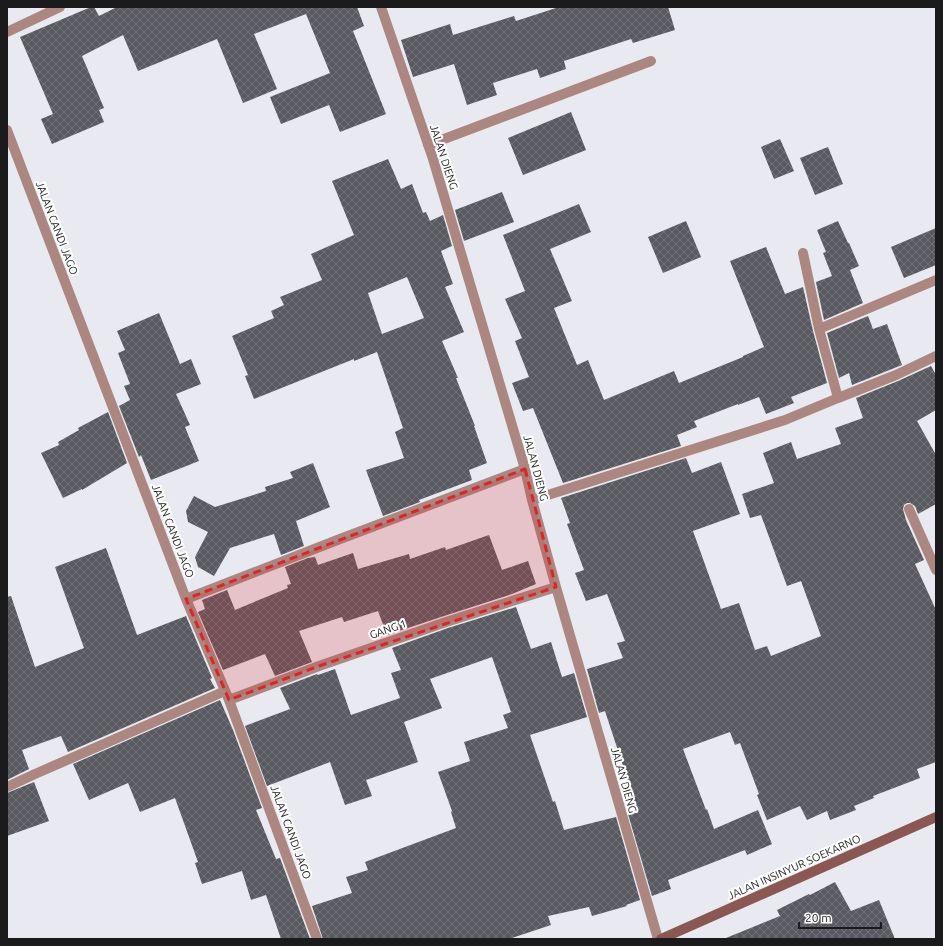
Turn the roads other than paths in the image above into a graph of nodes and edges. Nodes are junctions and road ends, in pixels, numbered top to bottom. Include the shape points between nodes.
1 (60, 7) edge
2 (381, 7) edge
3 (7, 32) edge
4 (651, 61) dead end
5 (7, 130) edge
6 (428, 145) junction
7 (803, 253) dead end
8 (936, 280) edge
9 (819, 329) junction
10 (936, 356) edge
11 (838, 398) junction
12 (525, 470) junction
13 (532, 500) junction
14 (909, 509) dead end
15 (936, 570) edge
16 (556, 587) junction
17 (186, 599) junction
18 (227, 696) junction
19 (7, 787) edge
20 (936, 817) edge
21 (317, 939) edge
22 (658, 939) edge
23 (661, 939) edge

1 - 3 street
2 - 6 street, JALAN DIENG
4 - 6 street
5 - 17 street, JALAN CANDI JAGO
6 - 12 street, JALAN DIENG
7 - 9 street
8 - 9 street
9 - 11 street
10 - 11 street
11 - 13 street via 785,420
12 - 13 street, JALAN DIENG
12 - 17 street
13 - 16 street, JALAN DIENG
14 - 15 street
16 - 18 street, GANG 1
16 - 22 street, JALAN DIENG
17 - 18 street, JALAN CANDI JAGO
18 - 19 street, GANG 1
18 - 21 street, JALAN CANDI JAGO
20 - 23 main road, JALAN INSINYUR SOEKARNO

